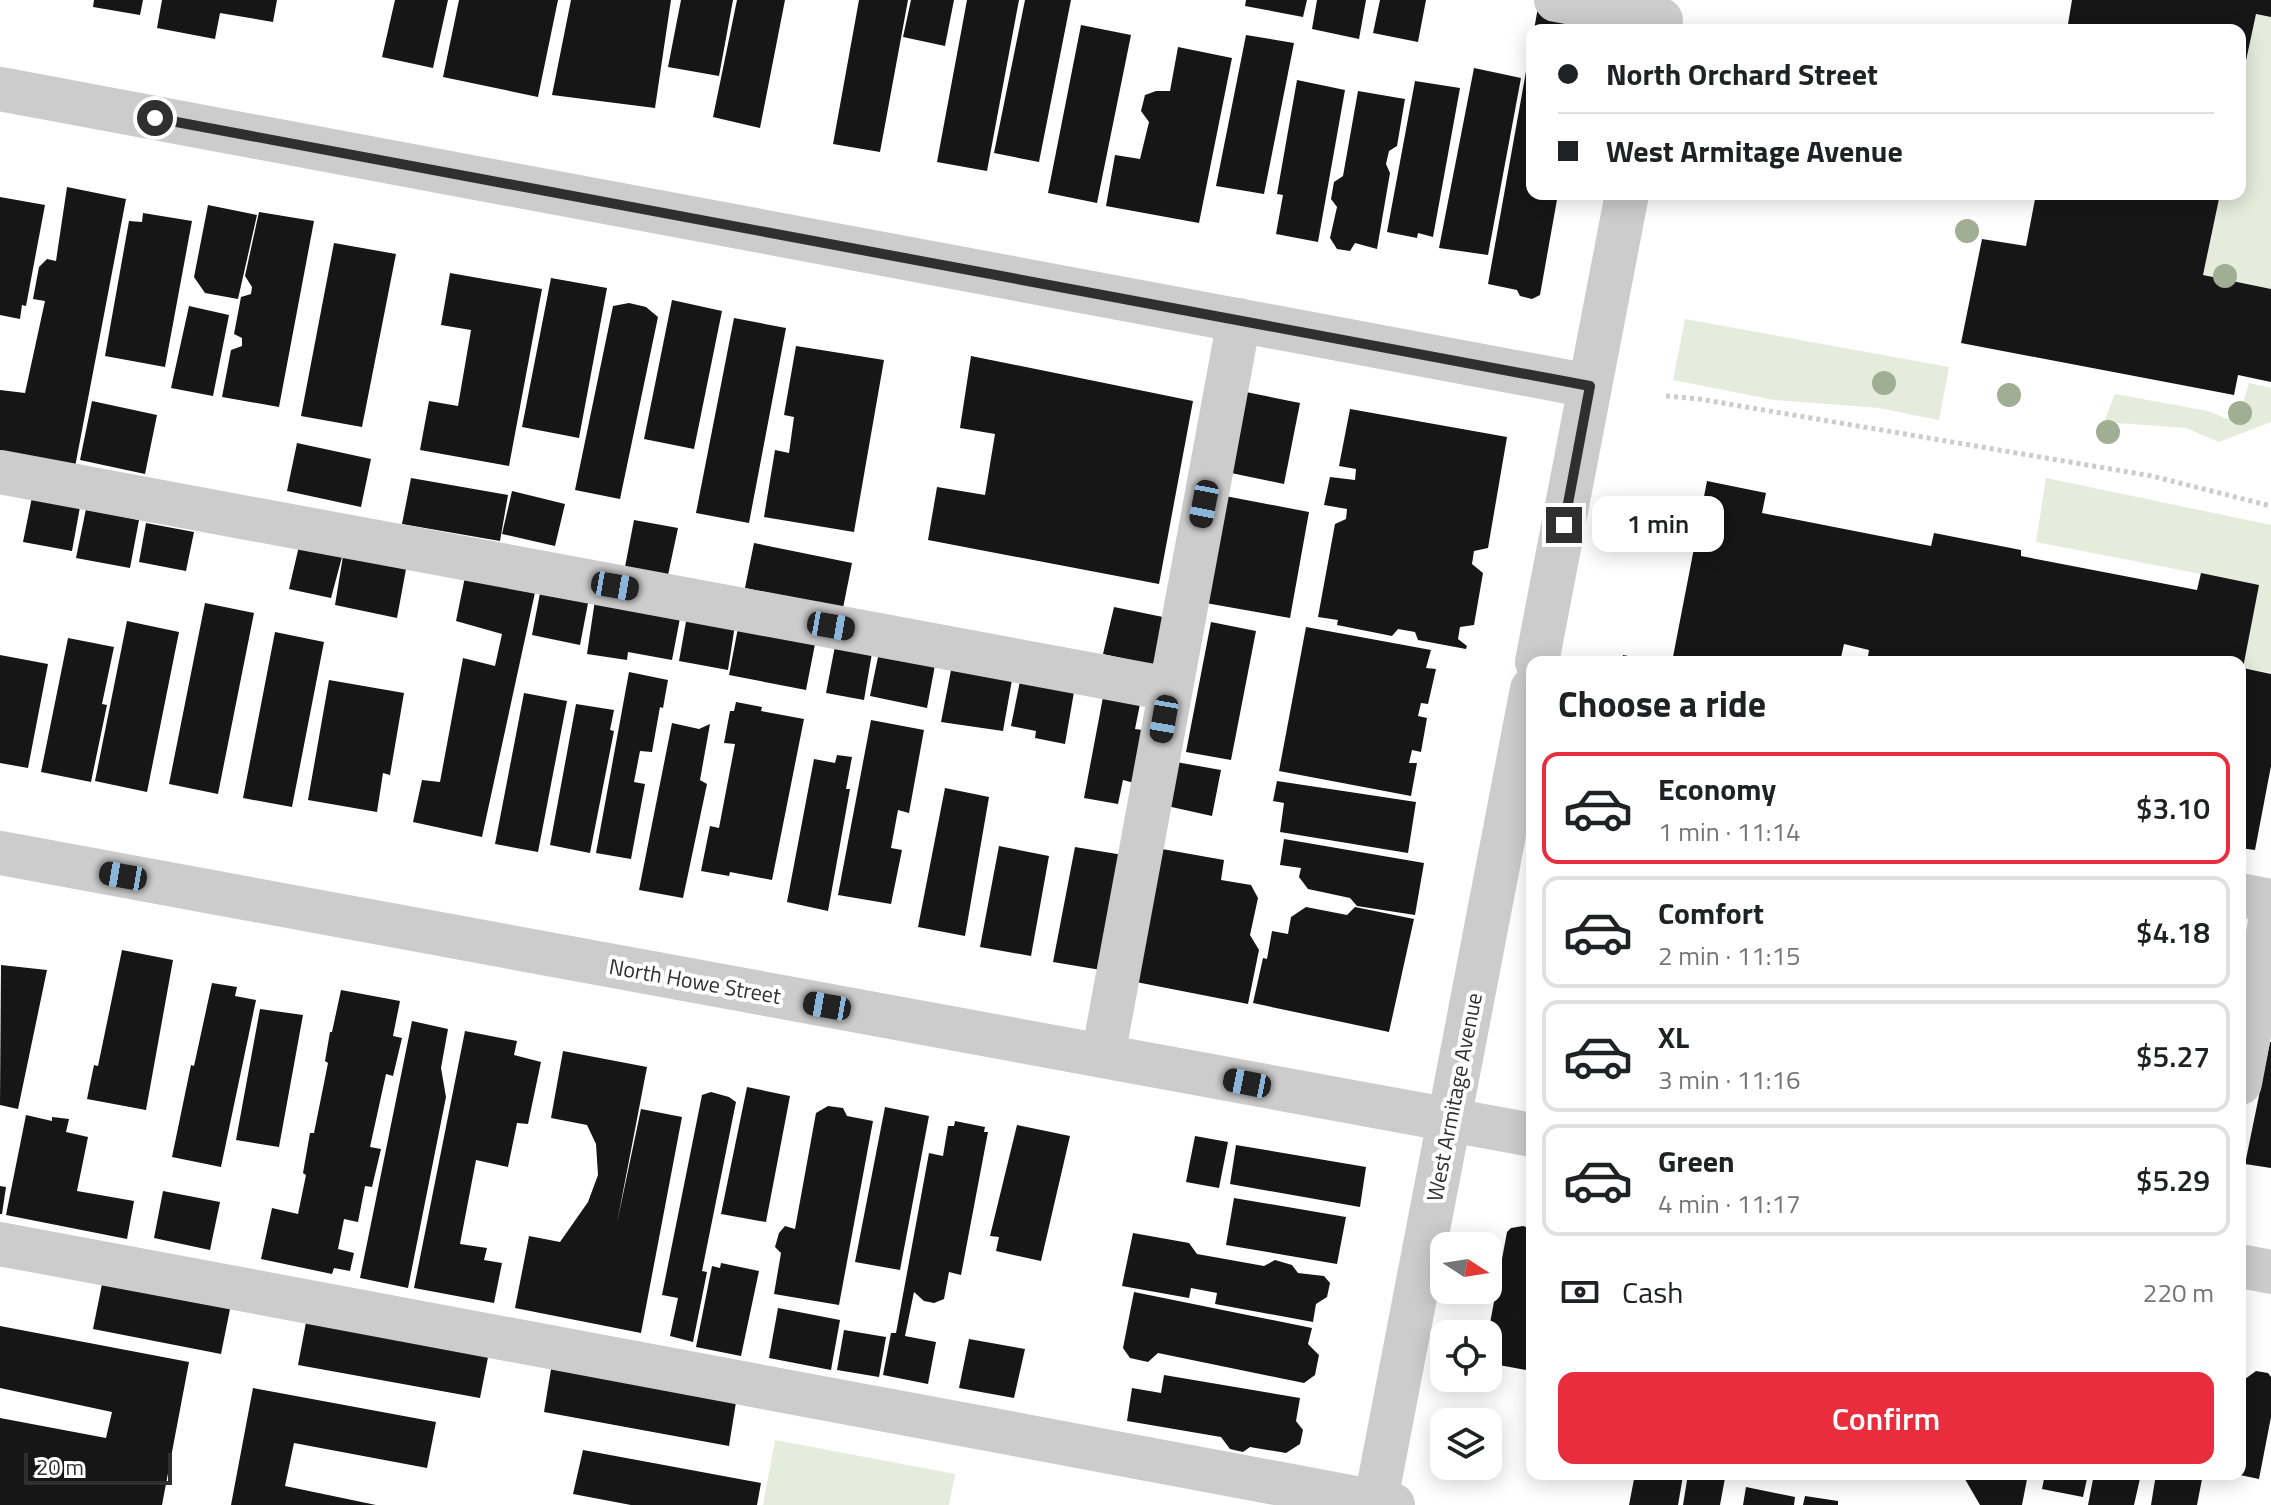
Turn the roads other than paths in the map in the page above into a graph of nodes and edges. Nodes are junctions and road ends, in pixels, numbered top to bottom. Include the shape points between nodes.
1 (1556, 0) edge
2 (1661, 17) edge
3 (0, 89) edge
4 (1626, 200) edge
5 (1239, 320) junction
6 (1590, 386) junction
7 (0, 472) edge
8 (1538, 656) edge
9 (1169, 689) junction
10 (1525, 767) edge
11 (0, 853) edge
12 (2246, 896) edge
13 (2271, 901) edge
14 (2271, 917) edge
15 (2246, 1051) edge
16 (1103, 1056) junction
17 (1449, 1121) junction
18 (1526, 1134) edge
19 (0, 1244) edge
20 (2246, 1267) edge
21 (2271, 1272) edge
22 (1381, 1504) edge

1 - 2 street
3 - 5 street
4 - 6 street
5 - 6 street
5 - 9 street
6 - 8 street
7 - 9 street
9 - 16 street
10 - 17 street, West Armitage Avenue
11 - 16 street, North Howe Street
12 - 13 street
14 - 15 street
16 - 17 street, North Howe Street
17 - 18 street, North Howe Street
17 - 22 street, West Armitage Avenue
19 - 22 street
20 - 21 street

